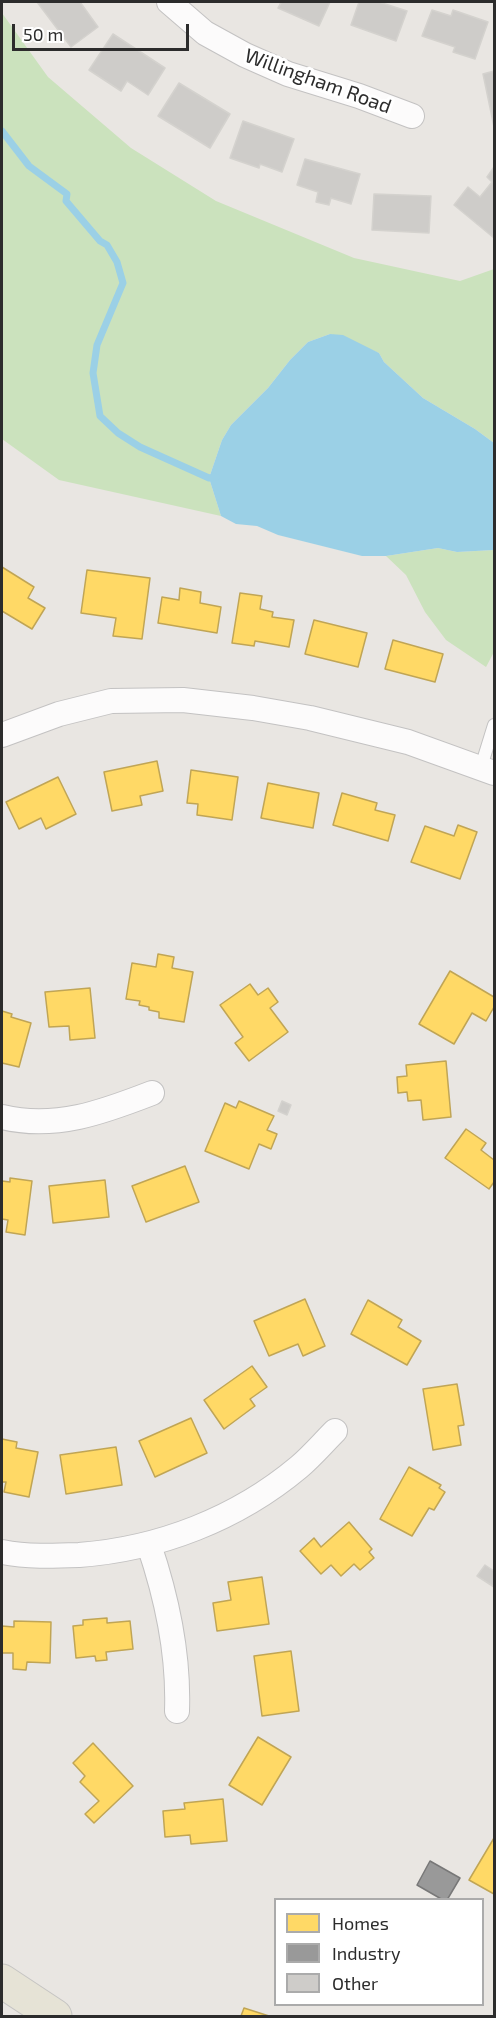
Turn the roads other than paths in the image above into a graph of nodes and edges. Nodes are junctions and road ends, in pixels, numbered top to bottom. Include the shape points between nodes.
1 (169, 2) edge
2 (412, 116) dead end
3 (495, 724) edge
4 (4, 726) edge
5 (488, 770) edge
6 (152, 1093) dead end
7 (2, 1117) edge
8 (335, 1431) dead end
9 (149, 1545) junction
10 (2, 1552) edge
11 (177, 1711) dead end
12 (2, 1981) edge
13 (56, 2016) edge

1 - 2 street, Willingham Road via 205,33 245,56
3 - 5 lane
4 - 5 street via 111,701 183,699 310,718 408,742
6 - 7 street via 100,1113 61,1120 35,1122
8 - 9 street via 300,1467 259,1495 208,1524
9 - 10 street via 62,1556
9 - 11 street via 169,1615
12 - 13 main road

